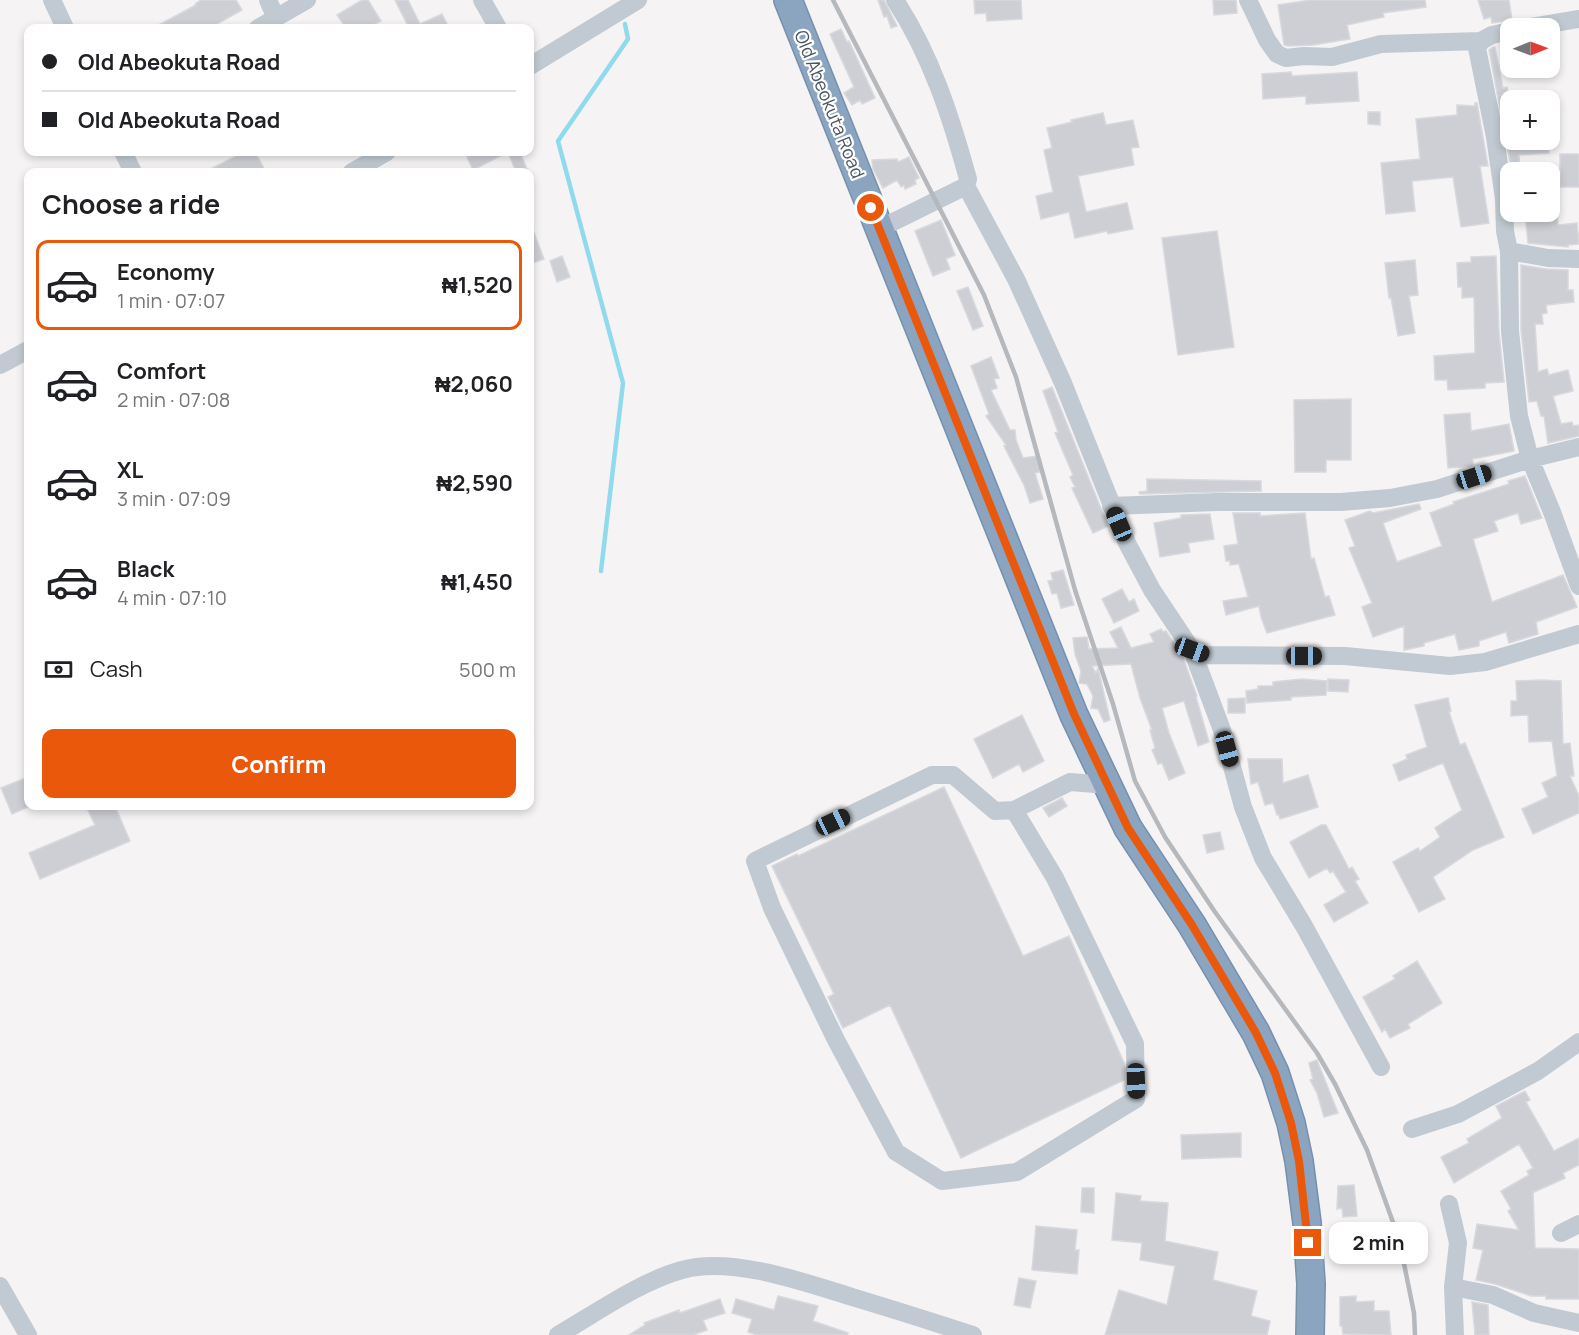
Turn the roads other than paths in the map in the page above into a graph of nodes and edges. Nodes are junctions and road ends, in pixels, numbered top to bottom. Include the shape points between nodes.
1 (52, 0) edge
2 (268, 0) edge
3 (307, 0) edge
4 (482, 0) edge
5 (638, 0) edge
6 (788, 0) edge
7 (896, 0) edge
8 (1248, 0) edge
9 (276, 18) junction
10 (1579, 19) edge
11 (1560, 22) edge
12 (63, 24) edge
13 (265, 24) edge
14 (496, 24) edge
15 (1500, 33) edge
16 (1481, 41) junction
17 (534, 64) edge
18 (380, 156) edge
19 (358, 168) edge
20 (966, 186) junction
21 (879, 229) junction
22 (1509, 251) junction
23 (1579, 259) edge
24 (24, 352) edge
25 (0, 364) edge
26 (1579, 447) edge
27 (1530, 459) junction
28 (1112, 506) junction
29 (1579, 586) edge
30 (1579, 634) edge
31 (1192, 650) junction
32 (1108, 785) junction
33 (1014, 810) junction
34 (1579, 1042) edge
35 (1382, 1067) dead end
36 (1412, 1129) dead end
37 (1449, 1204) dead end
38 (1579, 1224) edge
39 (1561, 1233) dead end
40 (0, 1286) edge
41 (1453, 1287) junction
42 (1579, 1323) edge
43 (28, 1335) edge
44 (558, 1335) edge
45 (973, 1335) edge
46 (1310, 1335) edge
47 (1455, 1335) edge

1 - 12 street
2 - 9 street
3 - 9 street
4 - 14 street
5 - 17 street
6 - 21 highway, Old Abeokuta Road
7 - 20 street via 928,60 952,120 968,179
8 - 16 street via 1267,40 1277,54 1286,58 1332,57 1380,44
9 - 13 street
10 - 11 street
15 - 16 street
16 - 22 street via 1477,48 1495,137
18 - 19 street
20 - 21 street
20 - 28 street via 1021,289
21 - 32 highway, Old Abeokuta Road via 1074,714
22 - 23 street
22 - 27 street via 1510,331 1519,416
24 - 25 street
26 - 27 street
27 - 28 street via 1437,489 1390,498
27 - 29 street
28 - 31 street via 1152,590
30 - 31 street via 1485,662 1450,666 1345,656 1206,655
31 - 35 street via 1263,858
32 - 33 street via 1070,782
32 - 46 highway, Old Abeokuta Road via 1128,828 1192,925 1275,1073 1299,1161 1311,1284
33 - 33 street via 995,811 953,775 932,775 755,861 772,908 831,1030 896,1152 942,1181 1017,1172 1136,1099 1135,1044 1055,878
34 - 36 street via 1539,1071 1468,1109
37 - 41 street via 1458,1243
38 - 39 street
40 - 43 street
41 - 42 street via 1492,1295 1534,1313
41 - 47 street
44 - 45 street via 656,1279 684,1269 711,1266 742,1268 801,1281

